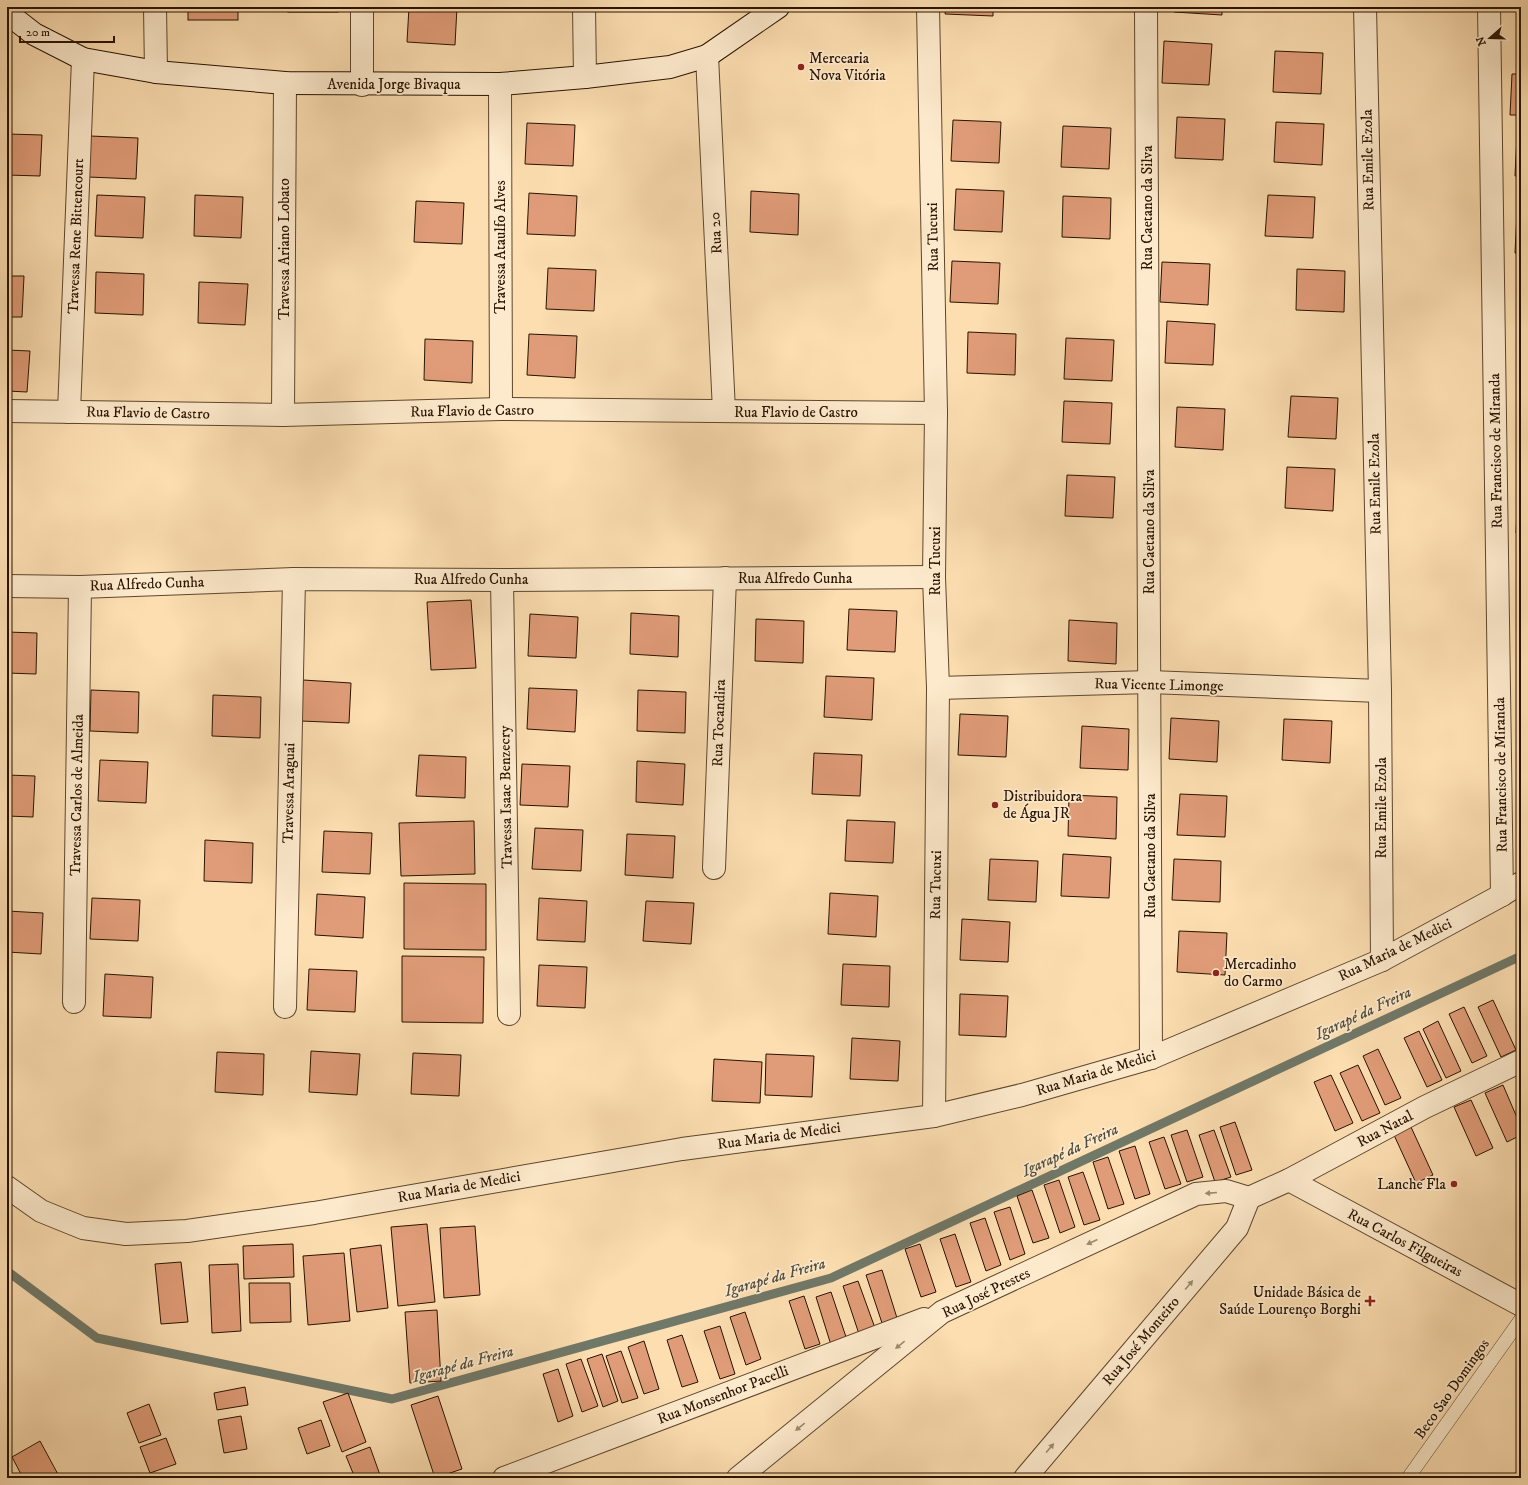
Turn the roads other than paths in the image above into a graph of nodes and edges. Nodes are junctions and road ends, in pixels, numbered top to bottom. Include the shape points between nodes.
1 (155, 7) edge
2 (362, 7) edge
3 (584, 7) edge
4 (778, 7) edge
5 (928, 7) edge
6 (1146, 7) edge
7 (1365, 7) edge
8 (1489, 7) edge
9 (7, 13) edge
10 (707, 56) junction
11 (83, 59) junction
12 (156, 72) junction
13 (585, 77) junction
14 (285, 84) junction
15 (500, 84) junction
16 (362, 85) junction
17 (501, 409) junction
18 (7, 411) edge
19 (724, 411) junction
20 (69, 412) junction
21 (936, 413) junction
22 (283, 415) junction
23 (934, 577) junction
24 (725, 578) junction
25 (294, 579) junction
26 (502, 580) junction
27 (7, 586) edge
28 (80, 587) junction
29 (1150, 682) junction
30 (938, 688) junction
31 (1380, 691) junction
32 (714, 868) dead end
33 (1521, 883) edge
34 (1502, 895) junction
35 (1382, 960) junction
36 (74, 1002) dead end
37 (285, 1007) dead end
38 (510, 1014) dead end
39 (1151, 1058) junction
40 (1521, 1061) edge
41 (934, 1116) junction
42 (1289, 1180) junction
43 (7, 1187) edge
44 (1249, 1198) junction
45 (1521, 1305) edge
46 (942, 1312) junction
47 (1521, 1319) edge
48 (504, 1478) edge
49 (738, 1478) edge
50 (1025, 1478) edge
51 (1408, 1478) edge

1 - 12 street
2 - 16 street
3 - 13 street
4 - 10 street, Avenida Jorge Bivaqua
5 - 21 street, Rua Tucuxi
6 - 29 street, Rua Caetano da Silva
7 - 31 street, Rua Emile Ezola
8 - 34 street, Rua Francisco de Miranda
9 - 11 street, Avenida Jorge Bivaqua via 34,34
10 - 13 street, Avenida Jorge Bivaqua via 670,68
10 - 19 street, Rua 20
11 - 12 street, Avenida Jorge Bivaqua
11 - 20 street, Travessa Rene Bittencourt
12 - 14 street, Avenida Jorge Bivaqua
13 - 15 street, Avenida Jorge Bivaqua
14 - 16 street, Avenida Jorge Bivaqua
14 - 22 street, Travessa Ariano Lobato
15 - 16 street, Avenida Jorge Bivaqua
15 - 17 street, Travessa Ataulfo Alves
17 - 19 street, Rua Flavio de Castro
17 - 22 street, Rua Flavio de Castro
18 - 20 street, Rua Flavio de Castro
19 - 21 street, Rua Flavio de Castro
20 - 22 street, Rua Flavio de Castro
21 - 23 street, Rua Tucuxi
23 - 24 street, Rua Alfredo Cunha
23 - 30 street, Rua Tucuxi
24 - 26 street, Rua Alfredo Cunha
24 - 32 street, Rua Tocandira
25 - 26 street, Rua Alfredo Cunha
25 - 28 street, Rua Alfredo Cunha
25 - 37 street, Travessa Araguai
26 - 38 street, Travessa Isaac Benzecry
27 - 28 street, Rua Alfredo Cunha
28 - 36 street, Travessa Carlos de Almeida
29 - 30 street, Rua Vicente Limonge
29 - 31 street, Rua Vicente Limonge
29 - 39 street, Rua Caetano da Silva
30 - 41 street, Rua Tucuxi
31 - 35 street, Rua Emile Ezola
33 - 34 street, Rua Maria de Medici
34 - 35 street, Rua Maria de Medici
35 - 39 street, Rua Maria de Medici
39 - 41 street, Rua Maria de Medici via 1022,1095
40 - 42 street, Rua Natal via 1425,1107
41 - 43 street, Rua Maria de Medici via 682,1149 314,1213 186,1231 126,1234 83,1228 42,1211
42 - 44 street, Rua Natal
42 - 45 street, Rua Carlos Filgueiras
44 -> 46 street, Rua José Prestes via 1226,1192 1196,1194
50 -> 44 street, Rua José Monteiro via 1237,1228
46 - 48 street, Rua Monsenhor Pacelli
46 -> 49 street, Rua José Prestes
47 - 51 lane, Beco Sao Domingos

